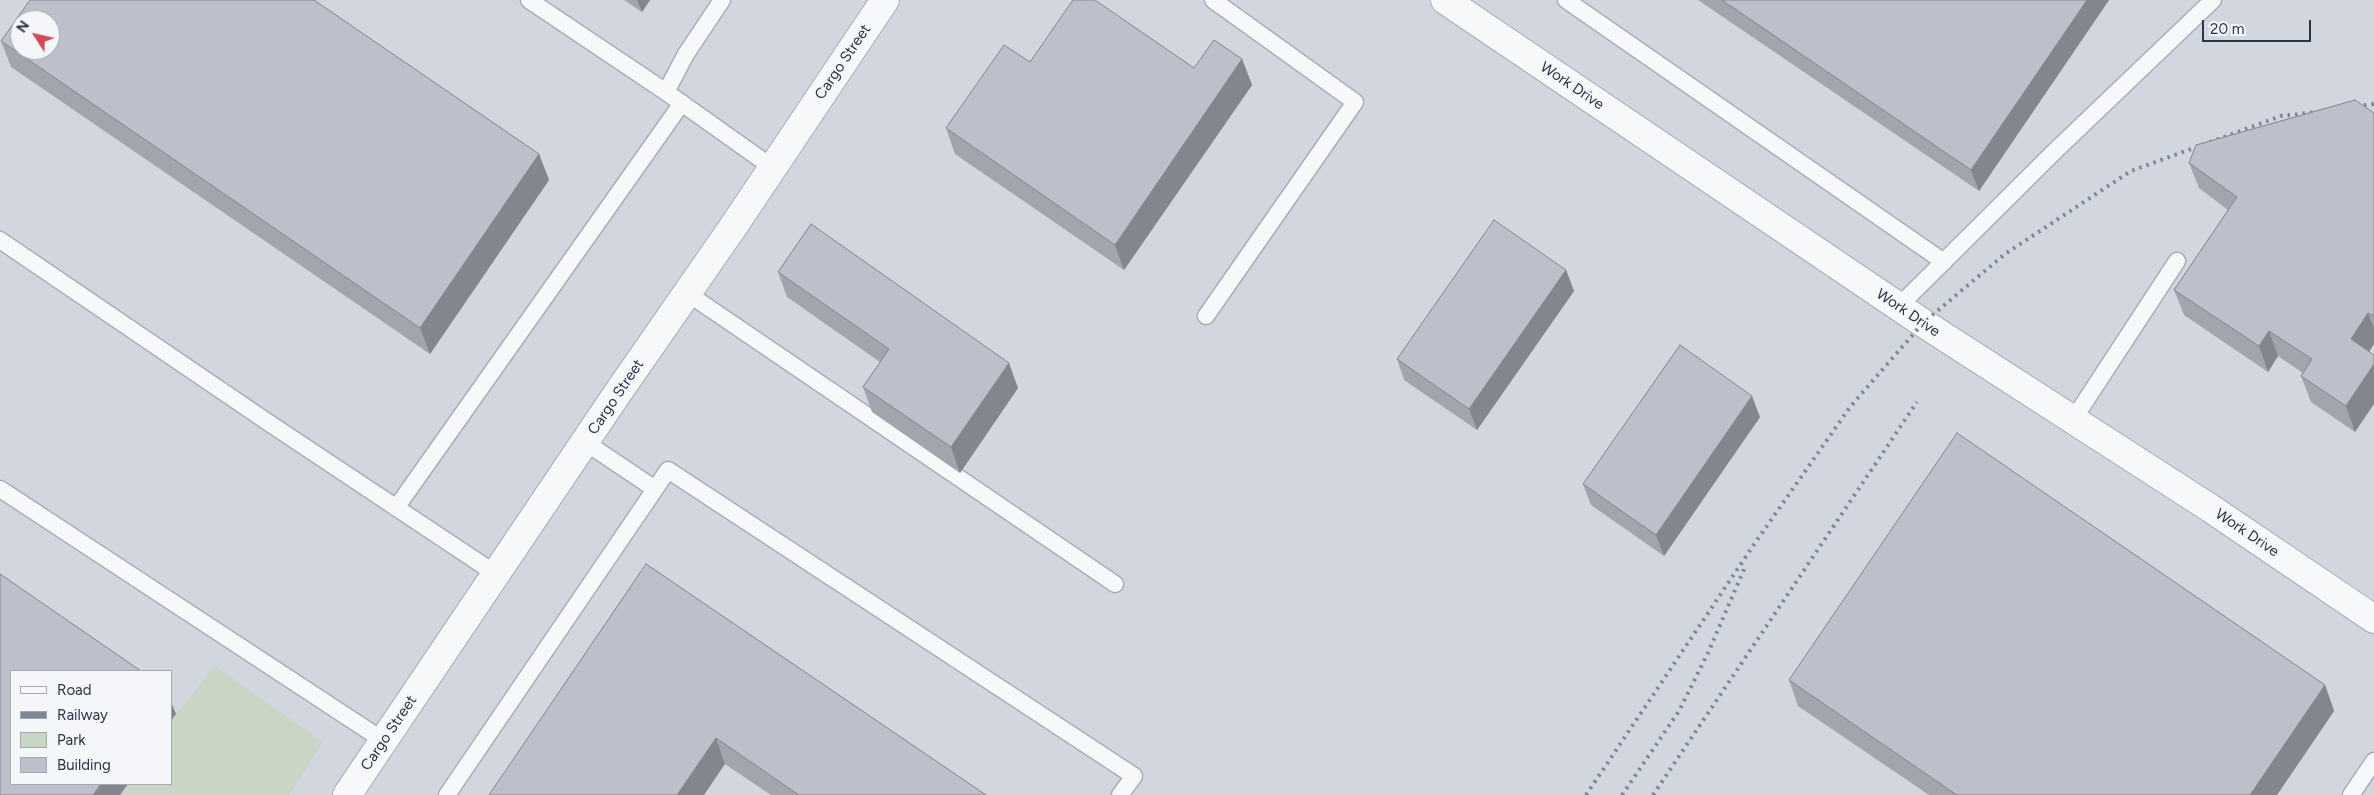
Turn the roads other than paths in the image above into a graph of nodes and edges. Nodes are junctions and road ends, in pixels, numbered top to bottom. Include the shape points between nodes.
1 (529, 0) edge
2 (722, 0) edge
3 (885, 0) edge
4 (1213, 0) edge
5 (1445, 0) edge
6 (1566, 0) edge
7 (2213, 0) edge
8 (1233, 6) edge
9 (666, 92) junction
10 (682, 103) junction
11 (773, 168) junction
12 (0, 240) edge
13 (2177, 261) dead end
14 (1944, 262) junction
15 (687, 293) junction
16 (1898, 307) junction
17 (1206, 316) dead end
18 (2073, 420) junction
19 (585, 442) junction
20 (0, 489) edge
21 (655, 489) junction
22 (396, 508) junction
23 (496, 574) junction
24 (1115, 584) dead end
25 (2374, 619) edge
26 (384, 741) junction
27 (2374, 761) edge
28 (348, 795) edge
29 (447, 795) edge
30 (1120, 795) edge
31 (2351, 795) edge

1 - 9 lane
2 - 9 lane via 686,54
3 - 11 street, Cargo Street
4 - 8 lane
5 - 16 street, Work Drive
6 - 14 lane
7 - 14 lane
8 - 17 lane via 1355,102
9 - 10 lane
10 - 11 lane
10 - 22 lane
11 - 15 street, Cargo Street
12 - 22 lane
13 - 18 lane
14 - 16 lane
15 - 19 street, Cargo Street
15 - 24 lane
16 - 18 street, Work Drive
18 - 25 street, Work Drive
19 - 21 lane
19 - 23 street, Cargo Street
20 - 26 lane
21 - 29 lane
21 - 30 lane via 668,470 1134,776
22 - 23 lane
23 - 26 street, Cargo Street
26 - 28 street, Cargo Street
27 - 31 lane

